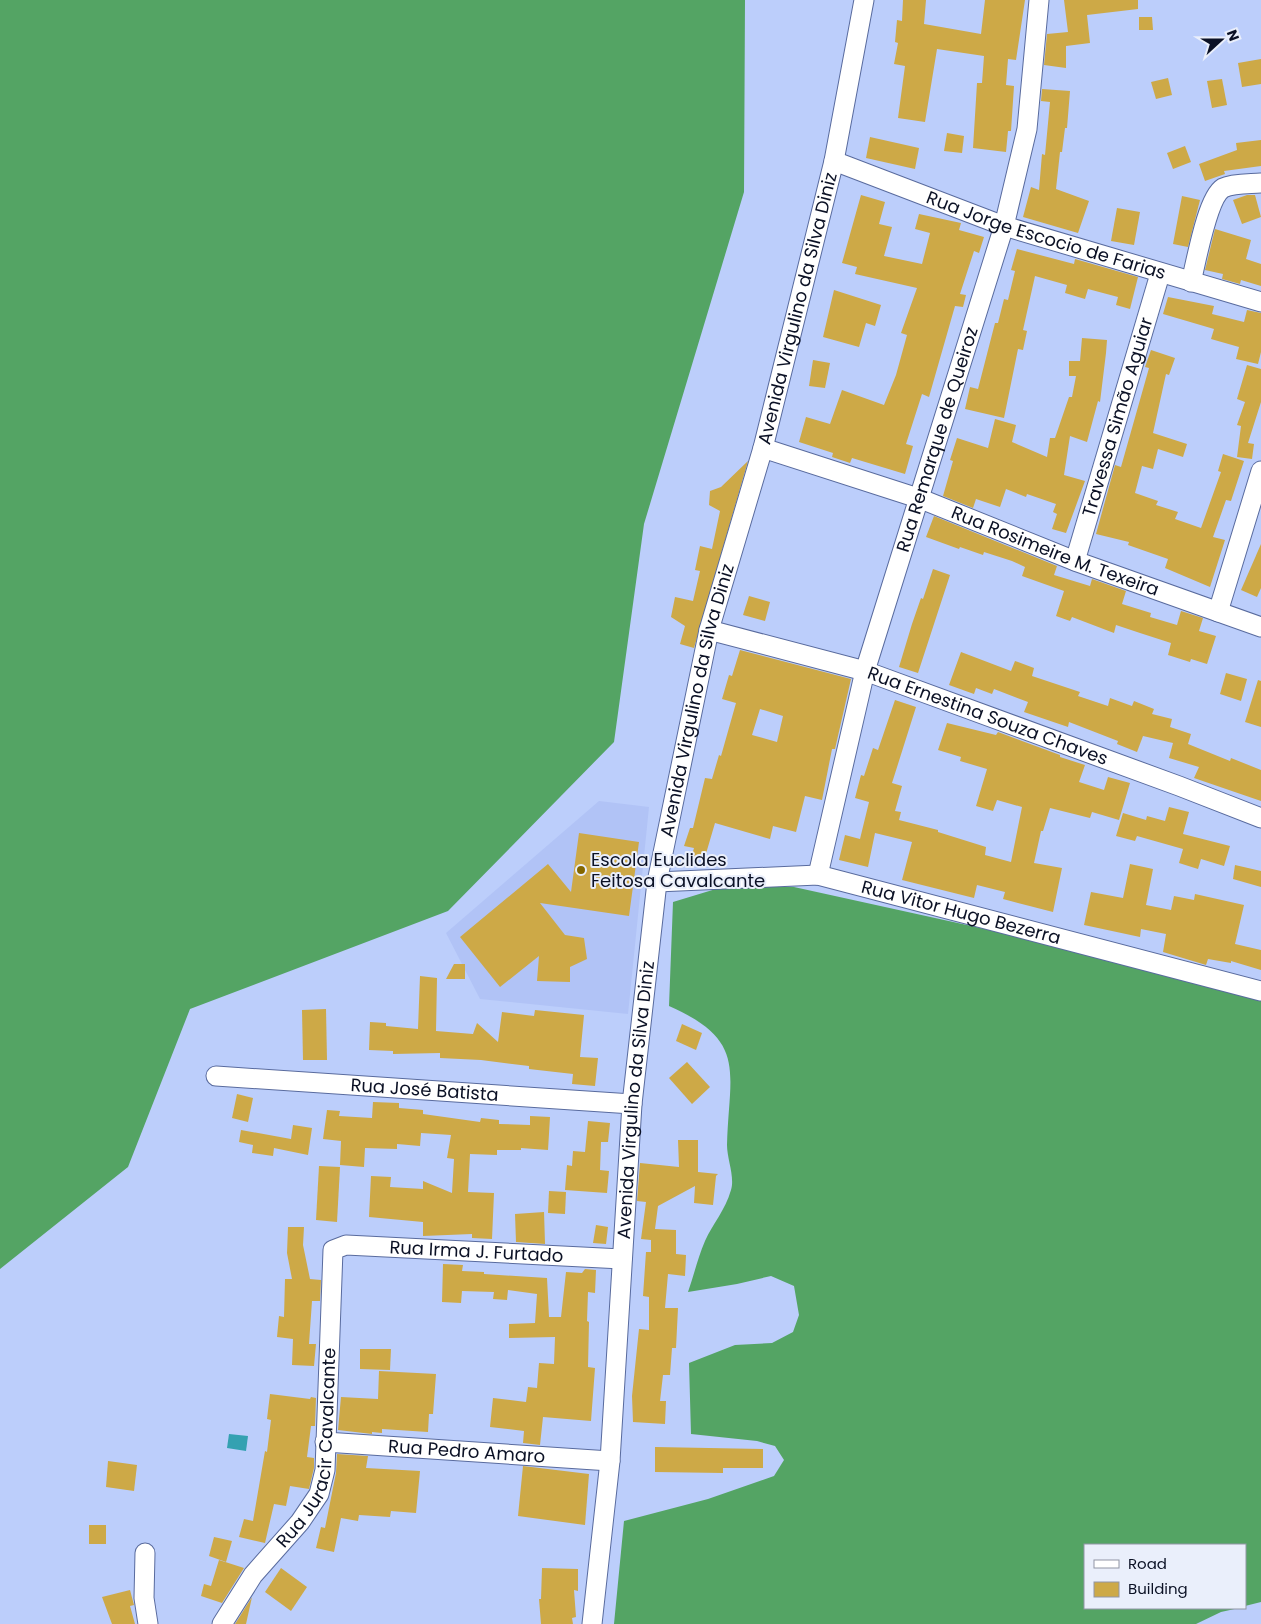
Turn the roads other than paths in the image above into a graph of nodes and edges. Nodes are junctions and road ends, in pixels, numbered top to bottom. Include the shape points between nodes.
1 (864, 0) edge
2 (1039, 0) edge
3 (834, 161) junction
4 (1261, 183) edge
5 (1004, 226) junction
6 (1160, 274) junction
7 (1191, 282) junction
8 (1261, 302) edge
9 (763, 448) junction
10 (1261, 471) edge
11 (921, 499) junction
12 (1075, 560) junction
13 (1218, 612) junction
14 (1261, 627) edge
15 (709, 630) junction
16 (866, 671) junction
17 (1261, 818) edge
18 (818, 874) junction
19 (657, 882) junction
20 (1261, 991) edge
21 (216, 1076) dead end
22 (632, 1104) junction
23 (333, 1250) joint
24 (622, 1259) junction
25 (325, 1442) junction
26 (610, 1461) junction
27 (145, 1553) dead end
28 (148, 1624) edge
29 (222, 1624) edge
30 (592, 1624) edge

1 - 3 street, Avenida Virgulino da Silva Diniz
2 - 5 street, Rua Remarque de Queiroz via 1027,129
3 - 5 street, Rua Jorge Escocio de Farias
3 - 9 street, Avenida Virgulino da Silva Diniz
4 - 7 street via 1221,189 1210,209
5 - 6 street, Rua Jorge Escocio de Farias
5 - 11 street, Rua Remarque de Queiroz
6 - 7 street, Rua Jorge Escocio de Farias
6 - 12 street, Travessa Simão Aguiar
7 - 8 street, Rua Jorge Escocio de Farias
9 - 11 street, Rua Rosimeire M. Texeira
9 - 15 street, Avenida Virgulino da Silva Diniz
10 - 13 street
11 - 12 street, Rua Rosimeire M. Texeira
11 - 16 street, Rua Remarque de Queiroz
12 - 13 street, Rua Rosimeire M. Texeira
13 - 14 street, Rua Rosimeire M. Texeira
15 - 16 street, Rua Ernestina Souza Chaves
15 - 19 street, Avenida Virgulino da Silva Diniz
16 - 17 street, Rua Ernestina Souza Chaves
16 - 18 street, Rua Remarque de Queiroz
18 - 19 street, Rua Vitor Hugo Bezerra
18 - 20 street, Rua Vitor Hugo Bezerra
19 - 22 street, Avenida Virgulino da Silva Diniz
21 - 22 street, Rua José Batista
22 - 24 street, Avenida Virgulino da Silva Diniz
23 - 24 street, Rua Irma J. Furtado via 346,1245
23 - 25 street, Rua Juracir Cavalcante
24 - 26 street, Avenida Virgulino da Silva Diniz
25 - 26 street, Rua Pedro Amaro
25 - 29 street, Rua Juracir Cavalcante via 325,1470 319,1494 300,1522 252,1575
26 - 30 street, Avenida Virgulino da Silva Diniz
27 - 28 street via 144,1598

